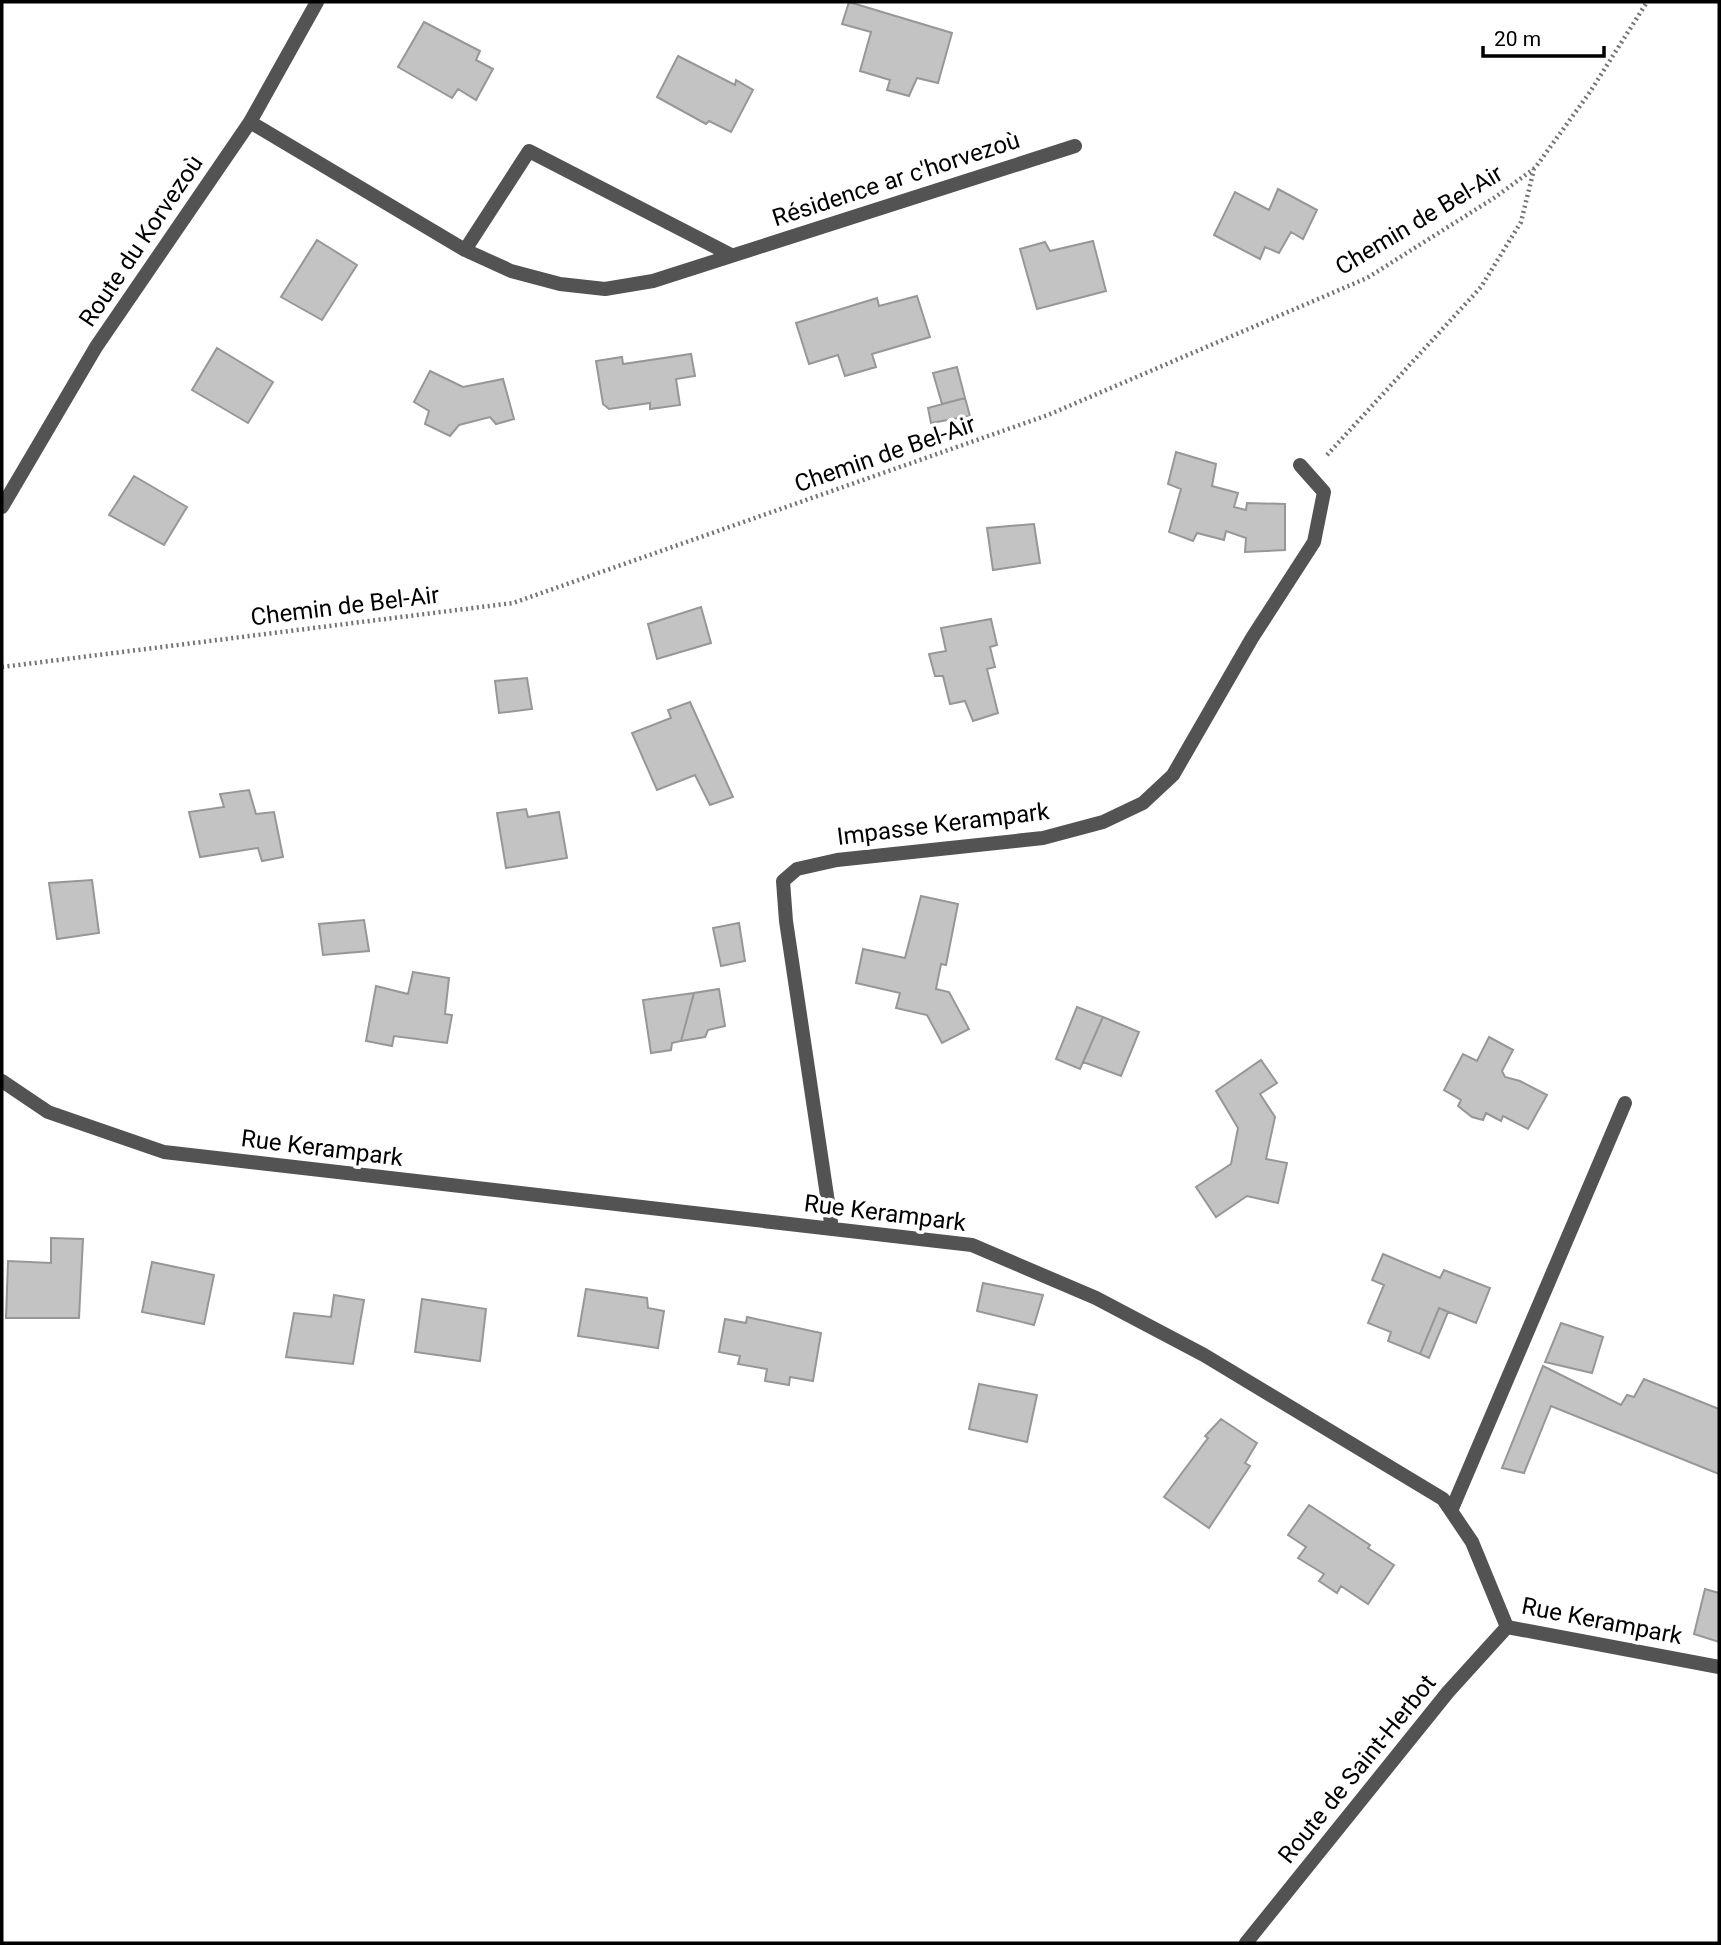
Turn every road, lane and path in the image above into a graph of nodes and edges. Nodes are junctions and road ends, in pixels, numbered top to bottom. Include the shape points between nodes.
1 (317, 2) edge
2 (1647, 2) edge
3 (250, 122) junction
4 (1075, 146) dead end
5 (1535, 168) junction
6 (465, 250) junction
7 (731, 255) junction
8 (1304, 469) joint
9 (2, 507) edge
10 (2, 667) edge
11 (2, 1081) edge
12 (1625, 1102) dead end
13 (832, 1229) junction
14 (1451, 1511) junction
15 (1507, 1627) junction
16 (1719, 1667) edge
17 (1246, 1943) edge

1 - 3 street, Route du Korvezoù
2 - 5 path, Chemin de Bel-Air
3 - 6 street, Résidence ar c'horvezoù
3 - 9 street, Route du Korvezoù via 96,347
4 - 7 street, Résidence ar c'horvezoù
5 - 8 path via 1521,222 1481,287 1364,418
5 - 10 path, Chemin de Bel-Air via 1367,278 1048,415 513,603
6 - 7 street, Résidence ar c'horvezoù via 511,271 560,284 605,289 653,281
6 - 7 street via 529,151
8 - 13 street, Impasse Kerampark via 1324,492 1314,542 1173,775 1143,803 1103,822 1042,838 837,860 797,869 783,881
11 - 13 street, Rue Kerampark via 48,1112 163,1152
12 - 14 street
13 - 14 street, Rue Kerampark via 972,1245 1096,1298 1204,1355 1443,1499
14 - 15 street, Rue Kerampark via 1472,1542
15 - 16 street, Rue Kerampark
15 - 17 street, Route de Saint-Herbot via 1448,1692

